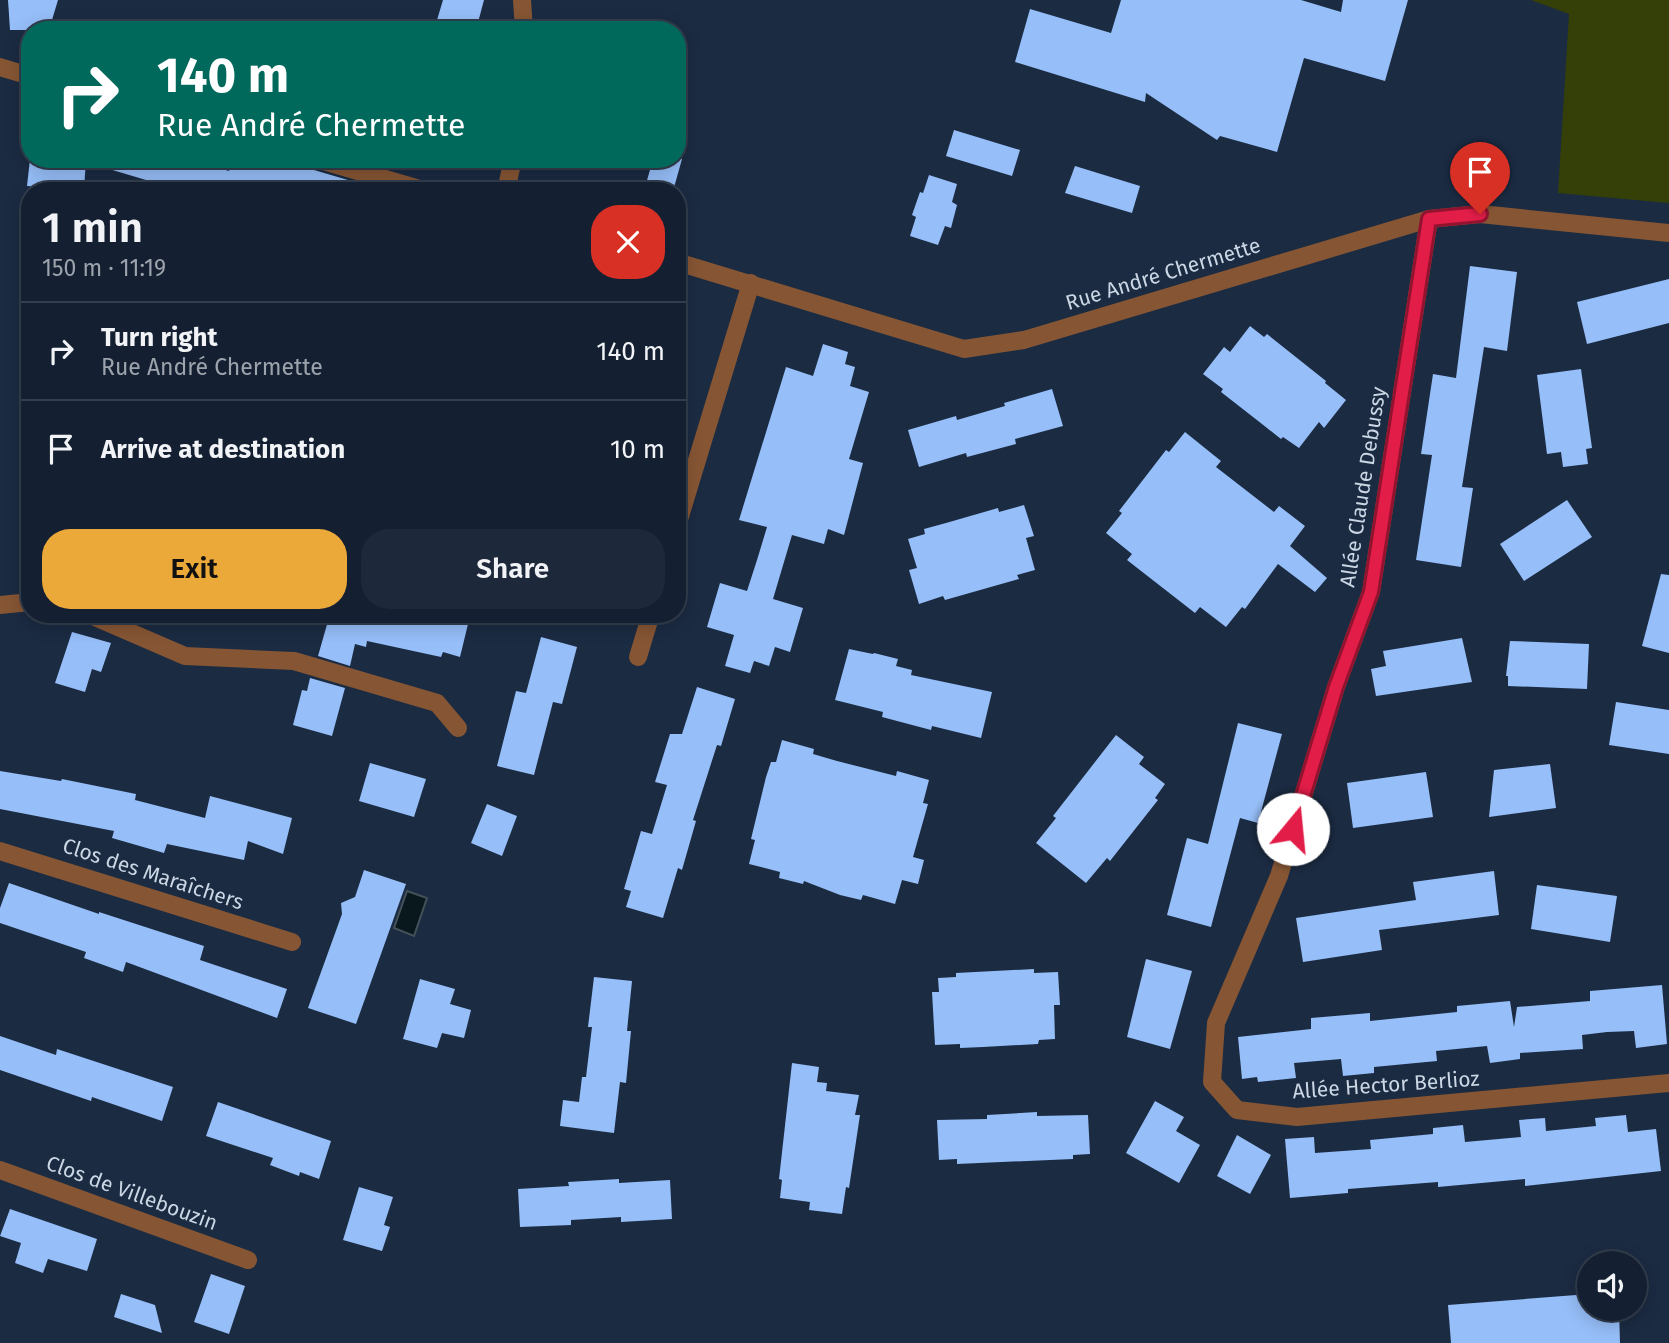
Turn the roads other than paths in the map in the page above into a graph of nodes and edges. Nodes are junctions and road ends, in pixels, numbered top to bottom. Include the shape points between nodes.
1 (522, 0) edge
2 (523, 21) edge
3 (0, 67) edge
4 (21, 73) edge
5 (348, 168) edge
6 (395, 182) edge
7 (1429, 219) junction
8 (1669, 233) edge
9 (686, 265) edge
10 (751, 283) junction
11 (686, 496) edge
12 (21, 603) edge
13 (0, 605) edge
14 (109, 623) edge
15 (648, 623) edge
16 (638, 657) dead end
17 (458, 728) dead end
18 (0, 850) edge
19 (1279, 876) joint
20 (292, 942) dead end
21 (1669, 1083) edge
22 (0, 1170) edge
23 (248, 1260) dead end

1 - 2 street
3 - 4 street
5 - 6 street
7 - 8 street, Rue André Chermette via 1480,214
7 - 10 street, Rue André Chermette via 1024,340 964,349
7 - 19 street, Allée Claude Debussy via 1371,592 1336,687
9 - 10 street, Rue André Chermette
10 - 11 street
12 - 13 street
14 - 17 street via 185,656 294,661 437,703
15 - 16 street
18 - 20 street, Clos des Maraîchers
19 - 21 street, Allée Hector Berlioz via 1216,1023 1212,1083 1237,1110 1297,1117
22 - 23 street, Clos de Villebouzin

